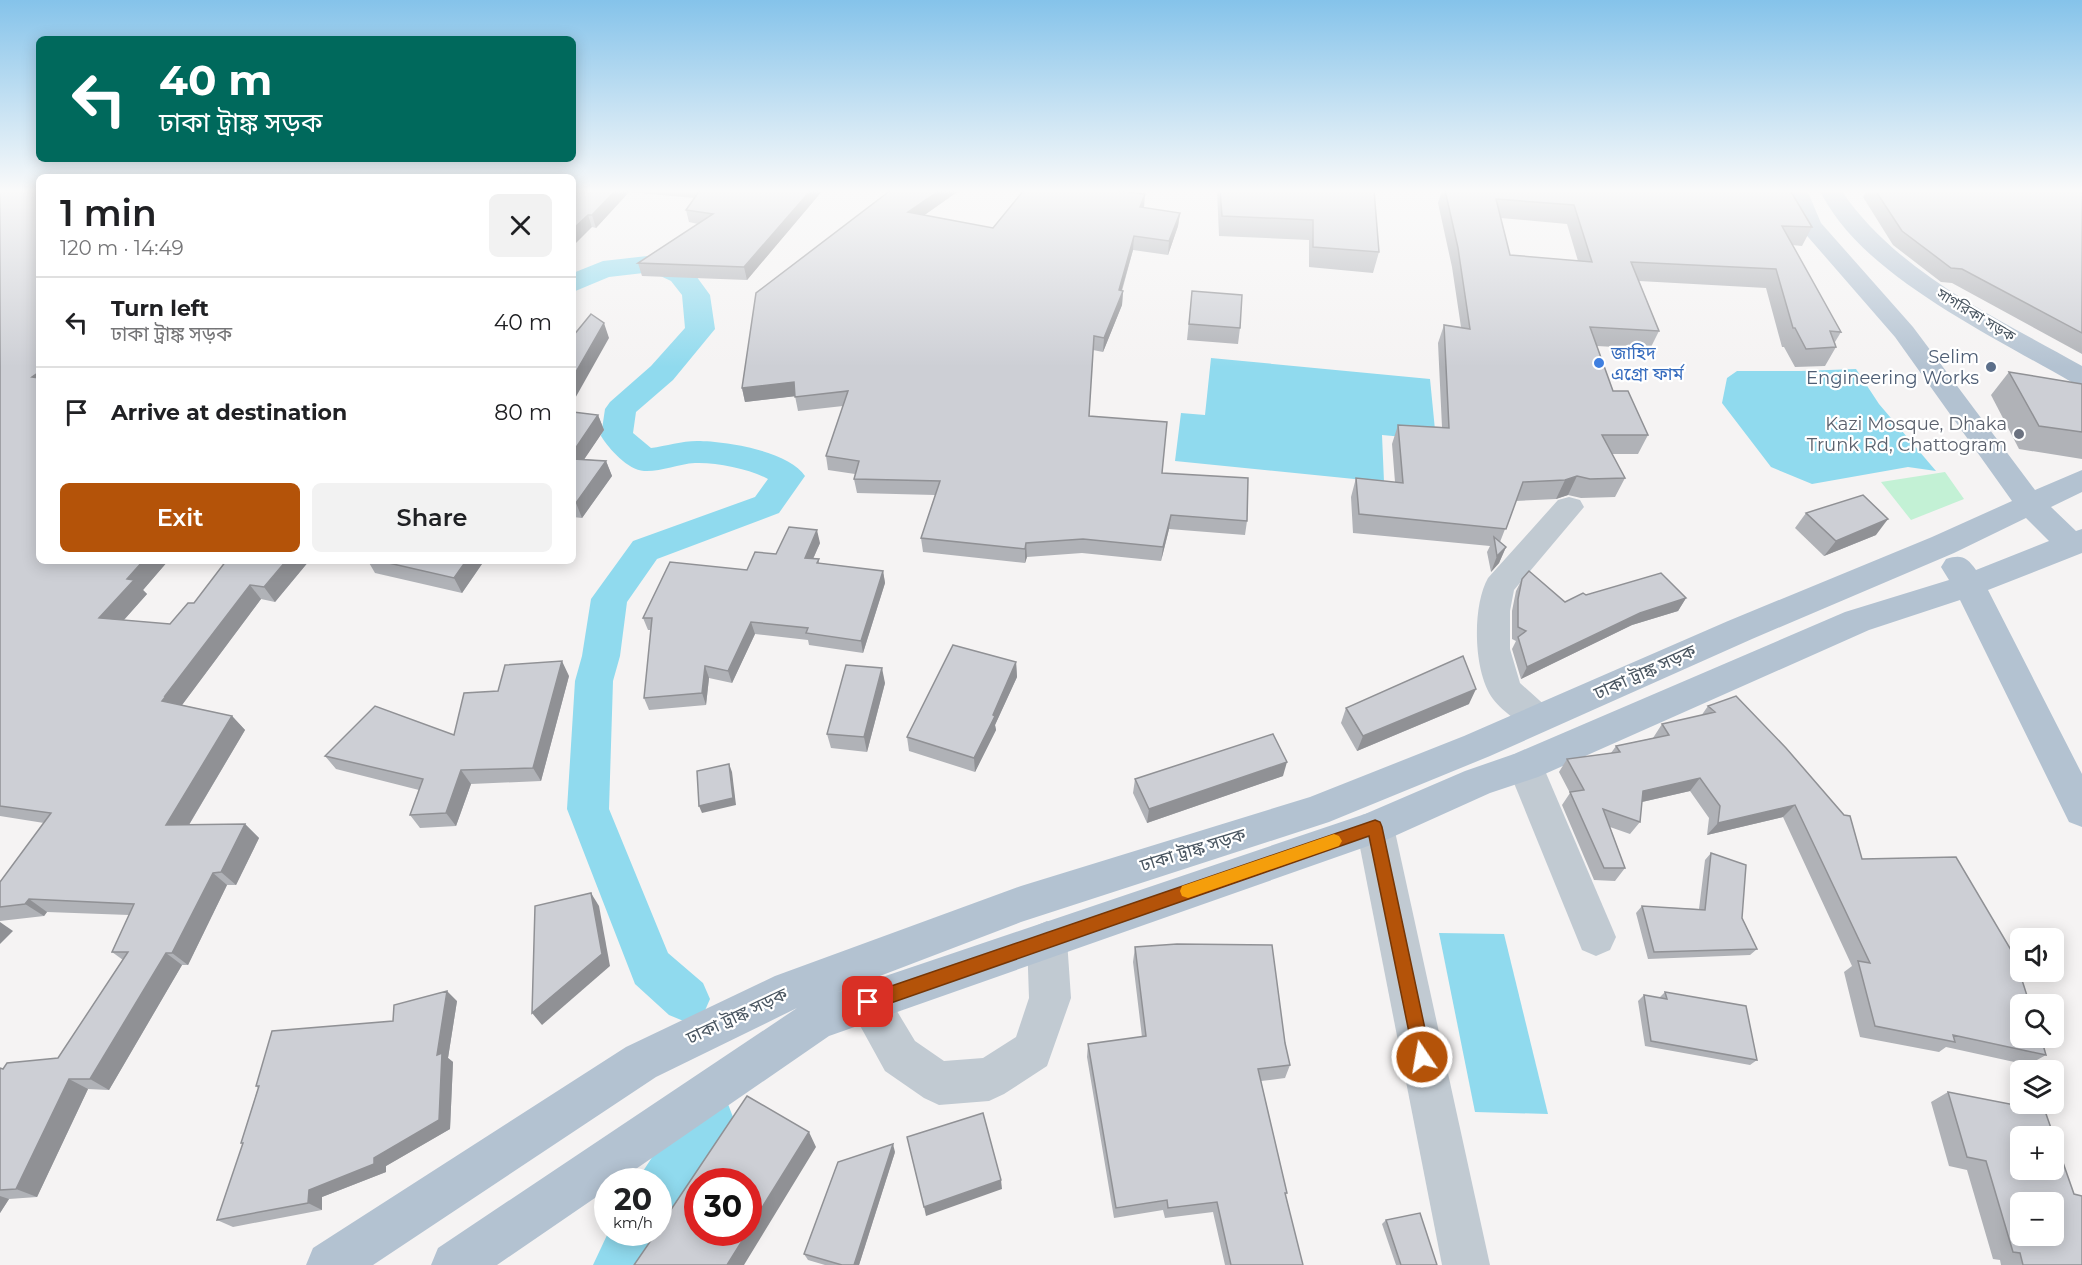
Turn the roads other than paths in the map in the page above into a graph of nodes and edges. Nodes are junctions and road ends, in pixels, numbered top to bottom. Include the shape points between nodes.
1 (1831, 249) edge
2 (1880, 249) edge
3 (2082, 377) edge
4 (2082, 480) edge
5 (2030, 504) junction
6 (1569, 507) dead end
7 (1943, 545) junction
8 (2078, 545) edge
9 (1969, 585) junction
10 (1537, 719) junction
11 (1525, 766) junction
12 (2082, 811) edge
13 (1375, 827) junction
14 (1596, 937) dead end
15 (1047, 940) junction
16 (868, 1002) junction
17 (330, 1265) edge
18 (455, 1265) edge
19 (1466, 1265) edge

1 - 5 main road via 1904,332
2 - 3 main road, সাগরিকা সড়ক via 1938,293
4 - 5 main road, ঢাকা ট্রাঙ্ক সড়ক
5 - 7 main road, ঢাকা ট্রাঙ্ক সড়ক
5 - 8 main road
6 - 10 street via 1499,586 1494,611 1493,649 1505,690
7 - 9 main road
7 - 10 main road, ঢাকা ট্রাঙ্ক সড়ক
8 - 9 main road, ঢাকা ট্রাঙ্ক সড়ক
9 - 11 main road, ঢাকা ট্রাঙ্ক সড়ক via 1857,621
9 - 12 main road
10 - 17 main road, ঢাকা ট্রাঙ্ক সড়ক via 1316,812 1021,904 790,990 641,1062
11 - 13 main road, ঢাকা ট্রাঙ্ক সড়ক
11 - 14 street
13 - 15 main road, ঢাকা ট্রাঙ্ক সড়ক
13 - 19 street
15 - 16 main road, ঢাকা ট্রাঙ্ক সড়ক
15 - 16 street via 1050,998 1032,1051 989,1079 939,1083 900,1056
16 - 18 main road, ঢাকা ট্রাঙ্ক সড়ক via 816,1020

